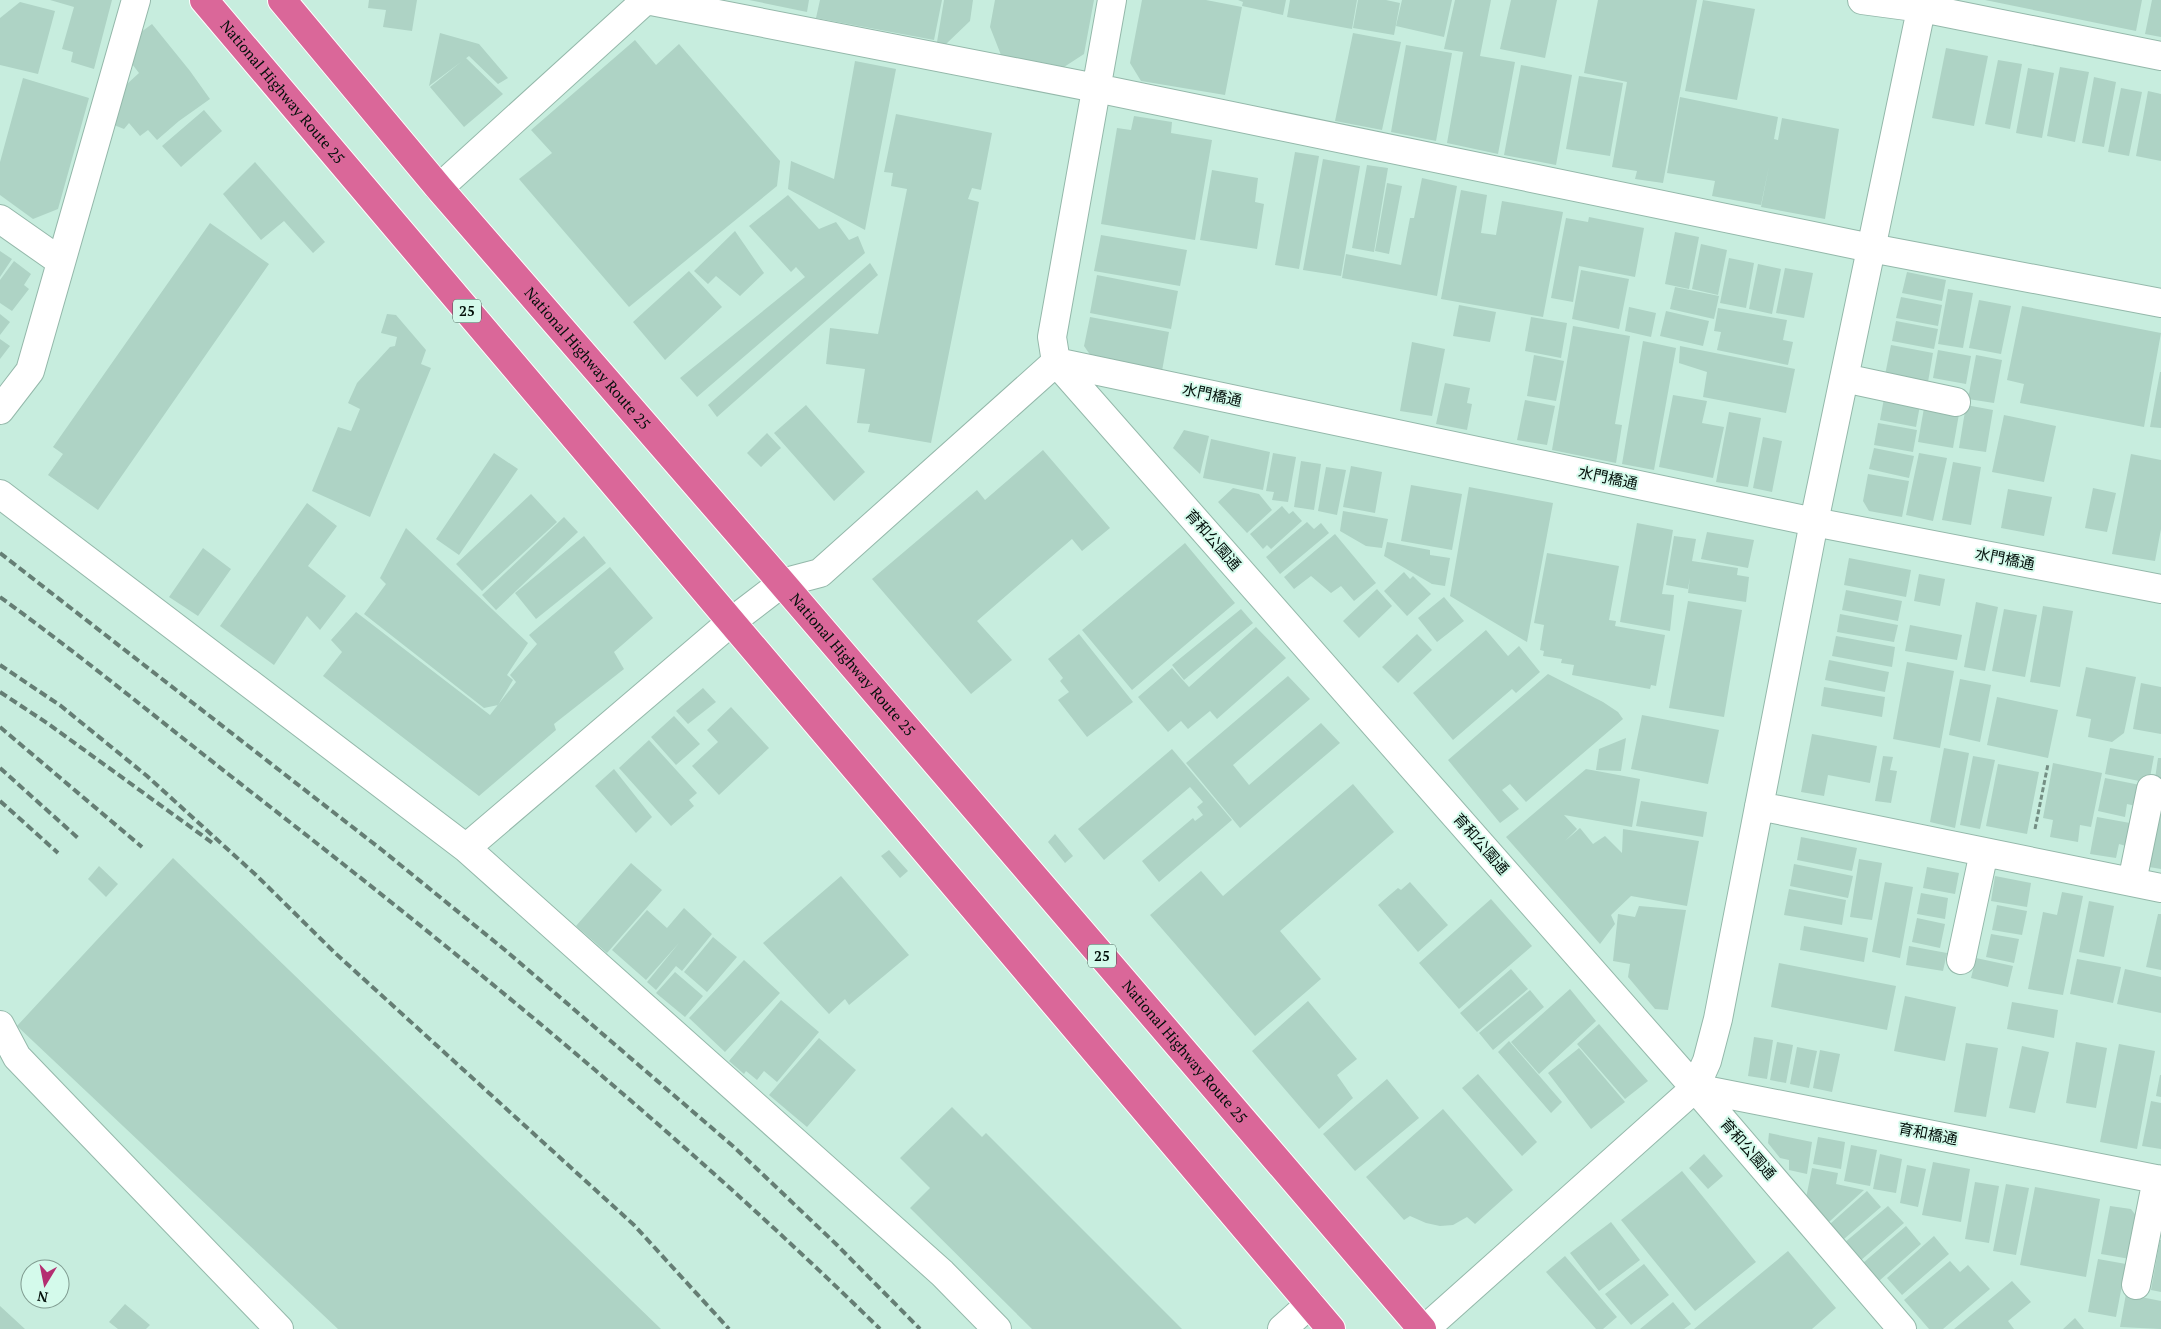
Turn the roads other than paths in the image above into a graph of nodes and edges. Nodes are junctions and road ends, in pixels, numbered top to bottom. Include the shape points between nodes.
1 (136, 0) edge
2 (204, 0) edge
3 (282, 0) edge
4 (646, 0) edge
5 (1112, 0) edge
6 (1862, 0) edge
7 (1922, 4) edge
8 (2161, 56) edge
9 (1096, 88) junction
10 (439, 188) junction
11 (0, 219) edge
12 (1871, 248) junction
13 (60, 261) junction
14 (2161, 303) edge
15 (1056, 362) junction
16 (1844, 378) junction
17 (1956, 402) dead end
18 (0, 410) edge
19 (0, 494) edge
20 (1814, 522) junction
21 (782, 582) junction
22 (2161, 589) edge
23 (730, 622) junction
24 (2151, 789) dead end
25 (1759, 806) junction
26 (466, 848) junction
27 (1984, 852) junction
28 (2132, 882) junction
29 (2161, 888) edge
30 (1960, 960) dead end
31 (0, 1025) edge
32 (1695, 1088) junction
33 (2159, 1179) edge
34 (2136, 1285) dead end
35 (1310, 1304) junction
36 (279, 1329) edge
37 (997, 1329) edge
38 (1282, 1329) edge
39 (1331, 1329) edge
40 (1423, 1329) edge
41 (1902, 1329) edge

1 - 13 street
2 - 23 highway, National Highway Route 25 / 25
3 - 10 highway, National Highway Route 25 / 25
4 - 9 street
4 - 10 street
5 - 9 street
6 - 7 street
7 - 8 street
7 - 12 street
9 - 12 street
9 - 15 street via 1052,337
10 - 21 highway, National Highway Route 25 / 25
11 - 13 street
12 - 14 street
12 - 16 street
13 - 18 street via 30,371
15 - 20 street, 水門橋通
15 - 21 street via 820,573
15 - 32 street, 育和公園通
16 - 17 street
16 - 20 street
19 - 26 street
20 - 22 street, 水門橋通
20 - 25 street
21 - 23 street
21 - 40 highway, National Highway Route 25 / 25
23 - 26 street
23 - 35 highway, National Highway Route 25 / 25
24 - 28 street
25 - 27 street
25 - 32 street via 1718,1019 1707,1061
26 - 37 street via 942,1273
27 - 28 street
27 - 30 street
28 - 29 street
31 - 36 street via 17,1057
32 - 33 street, 育和橋通
32 - 40 street
32 - 41 street, 育和公園通
33 - 34 street
35 - 38 street
35 - 39 highway, National Highway Route 25 / 25

